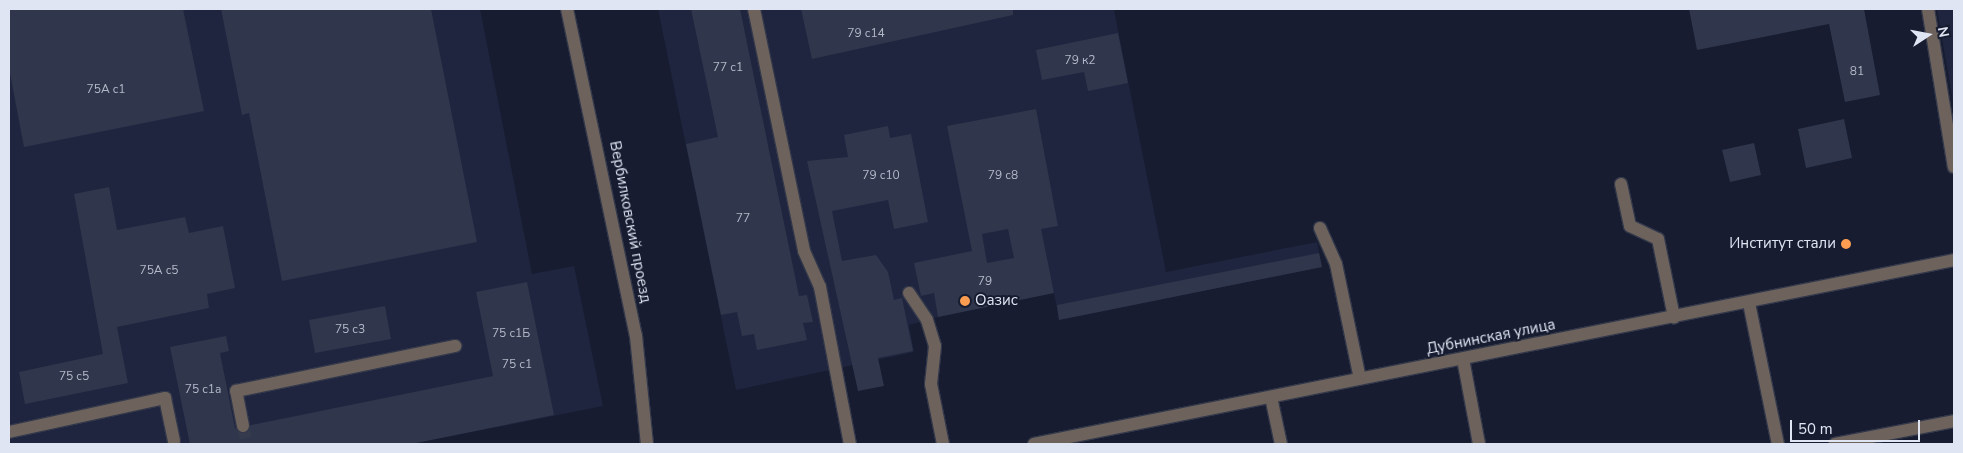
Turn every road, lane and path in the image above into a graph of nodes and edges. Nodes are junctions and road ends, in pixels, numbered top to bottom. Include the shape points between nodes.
1 (567, 9) edge
2 (754, 9) edge
3 (1928, 9) edge
4 (1954, 167) edge
5 (1621, 184) dead end
6 (1320, 228) dead end
7 (1954, 260) edge
8 (909, 293) dead end
9 (1749, 303) junction
10 (1674, 317) junction
11 (455, 346) dead end
12 (1463, 359) junction
13 (1360, 379) junction
14 (1271, 397) junction
15 (1954, 420) edge
16 (243, 426) tunnel mouth
17 (9, 432) edge
18 (174, 441) dead end
19 (647, 444) edge
20 (850, 444) edge
21 (943, 444) edge
22 (1034, 444) edge
23 (1281, 444) edge
24 (1480, 444) edge
25 (1778, 444) edge
26 (1834, 444) edge

1 - 19 street, Вербилковский проезд via 636,336
2 - 20 street via 804,251 820,287
3 - 4 street
5 - 10 street via 1630,226 1658,239
6 - 13 street via 1336,264
7 - 9 street, Дубнинская улица
8 - 21 street via 927,320 935,346 931,384
9 - 10 street, Дубнинская улица
9 - 25 street
10 - 12 street, Дубнинская улица
11 - 16 street via 236,391
12 - 13 street, Дубнинская улица
12 - 24 street
13 - 14 street, Дубнинская улица
14 - 22 street, Дубнинская улица
14 - 23 street
15 - 26 street
17 - 18 street via 165,398

